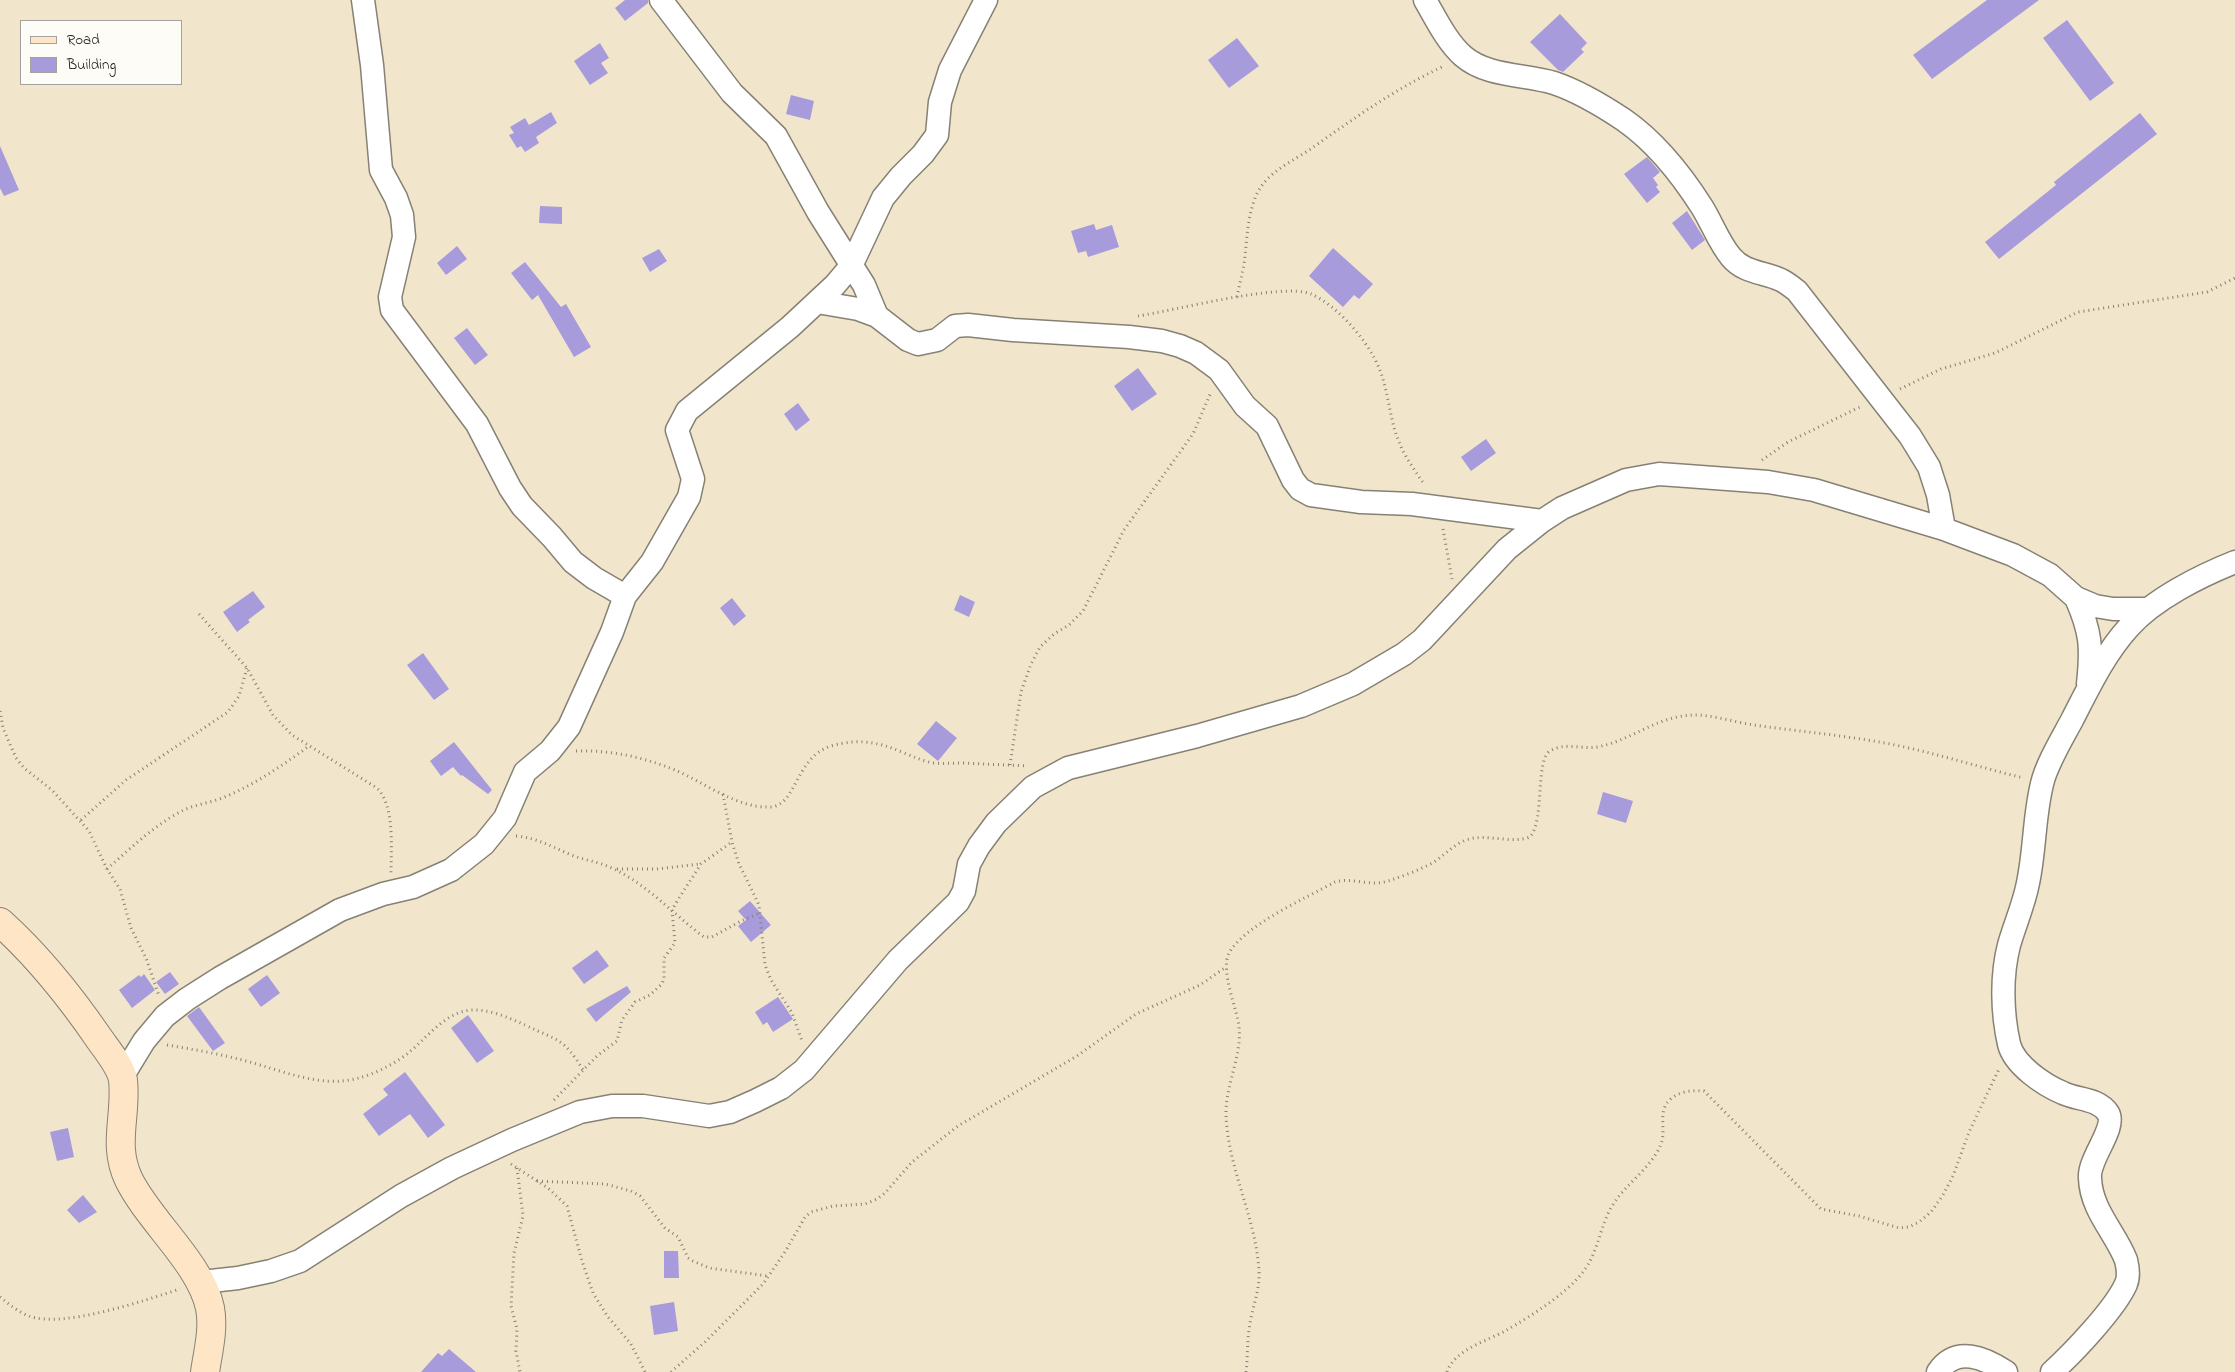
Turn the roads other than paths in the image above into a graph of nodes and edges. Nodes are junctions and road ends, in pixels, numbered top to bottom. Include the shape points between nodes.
1 (363, 0) edge
2 (660, 0) edge
3 (986, 0) edge
4 (1425, 0) edge
5 (851, 266) junction
6 (817, 302) junction
7 (877, 316) junction
8 (1542, 521) junction
9 (1944, 529) junction
10 (2235, 562) edge
11 (625, 596) junction
12 (2076, 598) junction
13 (2148, 608) junction
14 (2087, 691) junction
15 (0, 922) edge
16 (122, 1077) junction
17 (202, 1282) junction
18 (205, 1372) edge
19 (1938, 1372) edge
20 (2006, 1372) edge
21 (2052, 1372) edge

1 - 11 street via 381,170 402,215 404,237 390,297 392,310 477,424 522,506 573,562
2 - 5 street via 732,93 776,136
3 - 5 street via 950,70 940,102 937,135 883,198
4 - 9 street via 1464,57 1475,64 1554,83 1622,118 1644,135 1673,165 1731,257 1745,269 1780,280 1797,291 1882,397 1929,467
5 - 6 street
5 - 7 street via 871,299
6 - 7 street
6 - 11 street via 757,356 687,411 677,430 693,479 689,497 652,562
7 - 8 street via 918,344 937,340 955,326 968,325 1129,337 1180,346 1219,370 1245,406 1267,426 1300,489 1311,495
8 - 9 street via 1562,508 1626,480 1659,474 1768,482 1814,490
8 - 17 street via 1508,549 1422,640 1353,684 1301,706 1068,768 1033,787 996,823 979,846 969,864 964,891 958,902 898,960 812,1062 781,1088 730,1112 709,1116 643,1106 612,1106 580,1112 490,1150 401,1196 300,1260 271,1271
9 - 12 street via 2033,564
10 - 13 street
11 - 16 street via 609,640 569,727 550,751 525,772 505,818 484,844 451,870 413,887 340,910 220,978 165,1016 144,1040
12 - 13 street via 2113,609
12 - 14 street via 2091,645
13 - 14 street via 2113,647
14 - 21 street via 2042,782 2028,883 2003,973 2006,1027 2010,1048 2024,1066 2047,1086 2089,1100 2108,1113 2108,1130 2092,1161 2089,1177 2093,1197 2125,1259 2128,1272 2127,1283 2101,1319
15 - 16 street via 50,973 74,1003 108,1050
16 - 17 street via 121,1162 148,1212
17 - 18 street via 210,1308
19 - 20 street via 1952,1359 1963,1356 1989,1361

